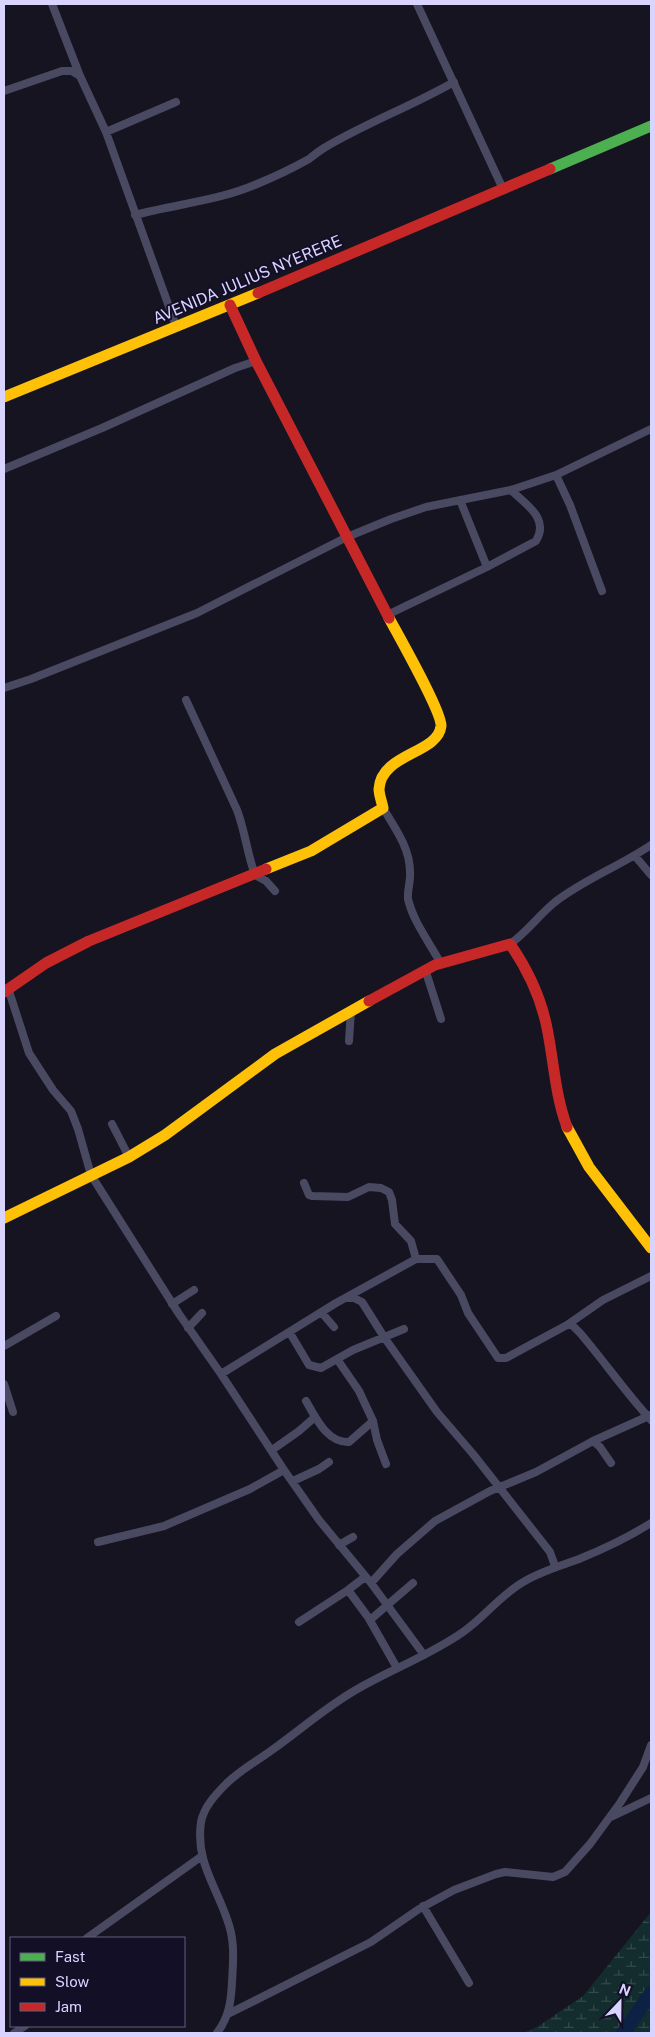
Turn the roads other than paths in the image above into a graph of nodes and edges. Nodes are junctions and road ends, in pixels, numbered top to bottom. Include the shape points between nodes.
1 (52, 4) edge
2 (417, 4) edge
3 (80, 76) junction
4 (454, 82) junction
5 (4, 91) edge
6 (176, 102) dead end
7 (651, 126) edge
8 (106, 132) junction
9 (502, 189) junction
10 (135, 215) junction
11 (230, 305) junction
12 (176, 326) junction
13 (256, 361) junction
14 (4, 397) edge
15 (651, 429) edge
16 (4, 469) edge
17 (556, 475) junction
18 (510, 490) junction
19 (460, 500) junction
20 (347, 538) junction
21 (487, 567) junction
22 (602, 591) dead end
23 (387, 614) junction
24 (4, 688) edge
25 (186, 700) dead end
26 (384, 808) junction
27 (651, 845) edge
28 (635, 856) junction
29 (255, 875) junction
30 (651, 875) edge
31 (275, 891) dead end
32 (510, 944) junction
33 (440, 962) junction
34 (426, 969) junction
35 (6, 990) edge
36 (351, 1010) junction
37 (441, 1019) dead end
38 (349, 1041) dead end
39 (112, 1124) dead end
40 (129, 1157) junction
41 (91, 1175) junction
42 (304, 1183) dead end
43 (4, 1218) edge
44 (651, 1248) edge
45 (416, 1258) junction
46 (651, 1276) edge
47 (365, 1288) junction
48 (194, 1290) dead end
49 (346, 1298) junction
50 (362, 1302) junction
51 (172, 1304) junction
52 (202, 1313) dead end
53 (322, 1313) junction
54 (56, 1316) dead end
55 (567, 1325) junction
56 (334, 1327) dead end
57 (188, 1328) junction
58 (404, 1329) dead end
59 (290, 1333) junction
60 (384, 1337) junction
61 (4, 1346) edge
62 (337, 1359) junction
63 (221, 1374) junction
64 (4, 1384) edge
65 (306, 1401) dead end
66 (13, 1412) dead end
67 (315, 1417) junction
68 (650, 1417) edge
69 (373, 1421) junction
70 (592, 1441) junction
71 (272, 1450) junction
72 (329, 1462) dead end
73 (611, 1463) dead end
74 (386, 1464) dead end
75 (284, 1470) junction
76 (491, 1478) junction
77 (293, 1481) junction
78 (499, 1488) junction
79 (490, 1491) junction
80 (651, 1522) edge
81 (353, 1537) dead end
82 (98, 1542) dead end
83 (338, 1545) junction
84 (555, 1566) junction
85 (368, 1580) junction
86 (413, 1582) dead end
87 (348, 1590) junction
88 (388, 1606) junction
89 (370, 1620) junction
90 (299, 1622) dead end
91 (424, 1655) junction
92 (397, 1668) junction
93 (651, 1745) edge
94 (651, 1798) edge
95 (610, 1818) junction
96 (202, 1856) junction
97 (423, 1906) junction
98 (88, 1937) edge
99 (468, 1983) dead end
100 (228, 2014) junction
101 (217, 2033) edge

1 - 3 street
2 - 4 street
3 - 5 street via 72,71 62,71
3 - 8 street
4 - 9 street
4 - 10 street via 257,184 208,200
6 - 8 street
7 - 9 street, AVENIDA JULIUS NYERERE
8 - 10 street
9 - 11 street, AVENIDA JULIUS NYERERE
10 - 12 street
11 - 12 street, AVENIDA JULIUS NYERERE
11 - 13 street
12 - 14 street, AVENIDA JULIUS NYERERE
13 - 16 street
13 - 20 street
15 - 17 street
17 - 18 street
17 - 22 street
18 - 19 street
18 - 21 street via 538,517 542,528 536,541
19 - 20 street via 426,507
19 - 21 street
20 - 23 street
20 - 24 street via 197,613
21 - 23 street
23 - 26 street via 441,726 437,737 387,770 379,788
25 - 29 street via 237,810
26 - 29 street via 311,851
26 - 33 street via 405,845 410,874 408,899 414,917
27 - 28 street
28 - 30 street
28 - 32 street via 558,900
29 - 31 street
29 - 35 street via 90,942 46,963
32 - 33 street
32 - 44 street via 530,979 545,1020 557,1096 574,1144
33 - 34 street
34 - 36 street
34 - 37 street
35 - 41 street via 29,1053 71,1111
36 - 38 street
36 - 40 street via 275,1054 165,1135
39 - 40 street
40 - 41 street
41 - 43 street
41 - 51 street
42 - 45 street via 312,1196 348,1197 369,1187 389,1192 395,1224 411,1241
45 - 47 street
45 - 55 street via 437,1259 498,1358 506,1358
46 - 55 street via 603,1300
47 - 49 street
47 - 50 street
48 - 51 street
49 - 50 street
49 - 53 street
50 - 60 street
51 - 57 street
52 - 57 street
53 - 56 street
53 - 59 street
54 - 61 street
55 - 68 street via 580,1332 640,1410
57 - 63 street
58 - 60 street
59 - 62 street via 309,1365 321,1368
59 - 63 street
60 - 62 street
60 - 76 street via 437,1412
62 - 69 street
63 - 71 street
64 - 66 street
65 - 67 street
67 - 69 street via 333,1439 343,1442 349,1442
67 - 71 street
68 - 70 street
69 - 74 street
70 - 73 street
70 - 78 street
71 - 75 street
72 - 77 street
75 - 77 street
75 - 82 street via 250,1489 164,1526
76 - 78 street
76 - 79 street
77 - 83 street
78 - 79 street
78 - 84 street via 550,1552
79 - 85 street via 430,1525
80 - 84 street via 585,1556
81 - 83 street
83 - 85 street
84 - 91 street via 524,1582 464,1632
85 - 87 street
85 - 88 street
86 - 88 street
87 - 89 street
87 - 90 street
88 - 89 street
88 - 91 street
89 - 92 street
91 - 92 street
92 - 96 street via 354,1690 228,1782 205,1809 200,1833
93 - 95 street via 643,1767
94 - 95 street
95 - 97 street via 575,1863 558,1876 505,1872 454,1890
96 - 98 street
96 - 100 street via 229,1925 233,1946
97 - 99 street
97 - 100 street via 371,1942
100 - 101 street

